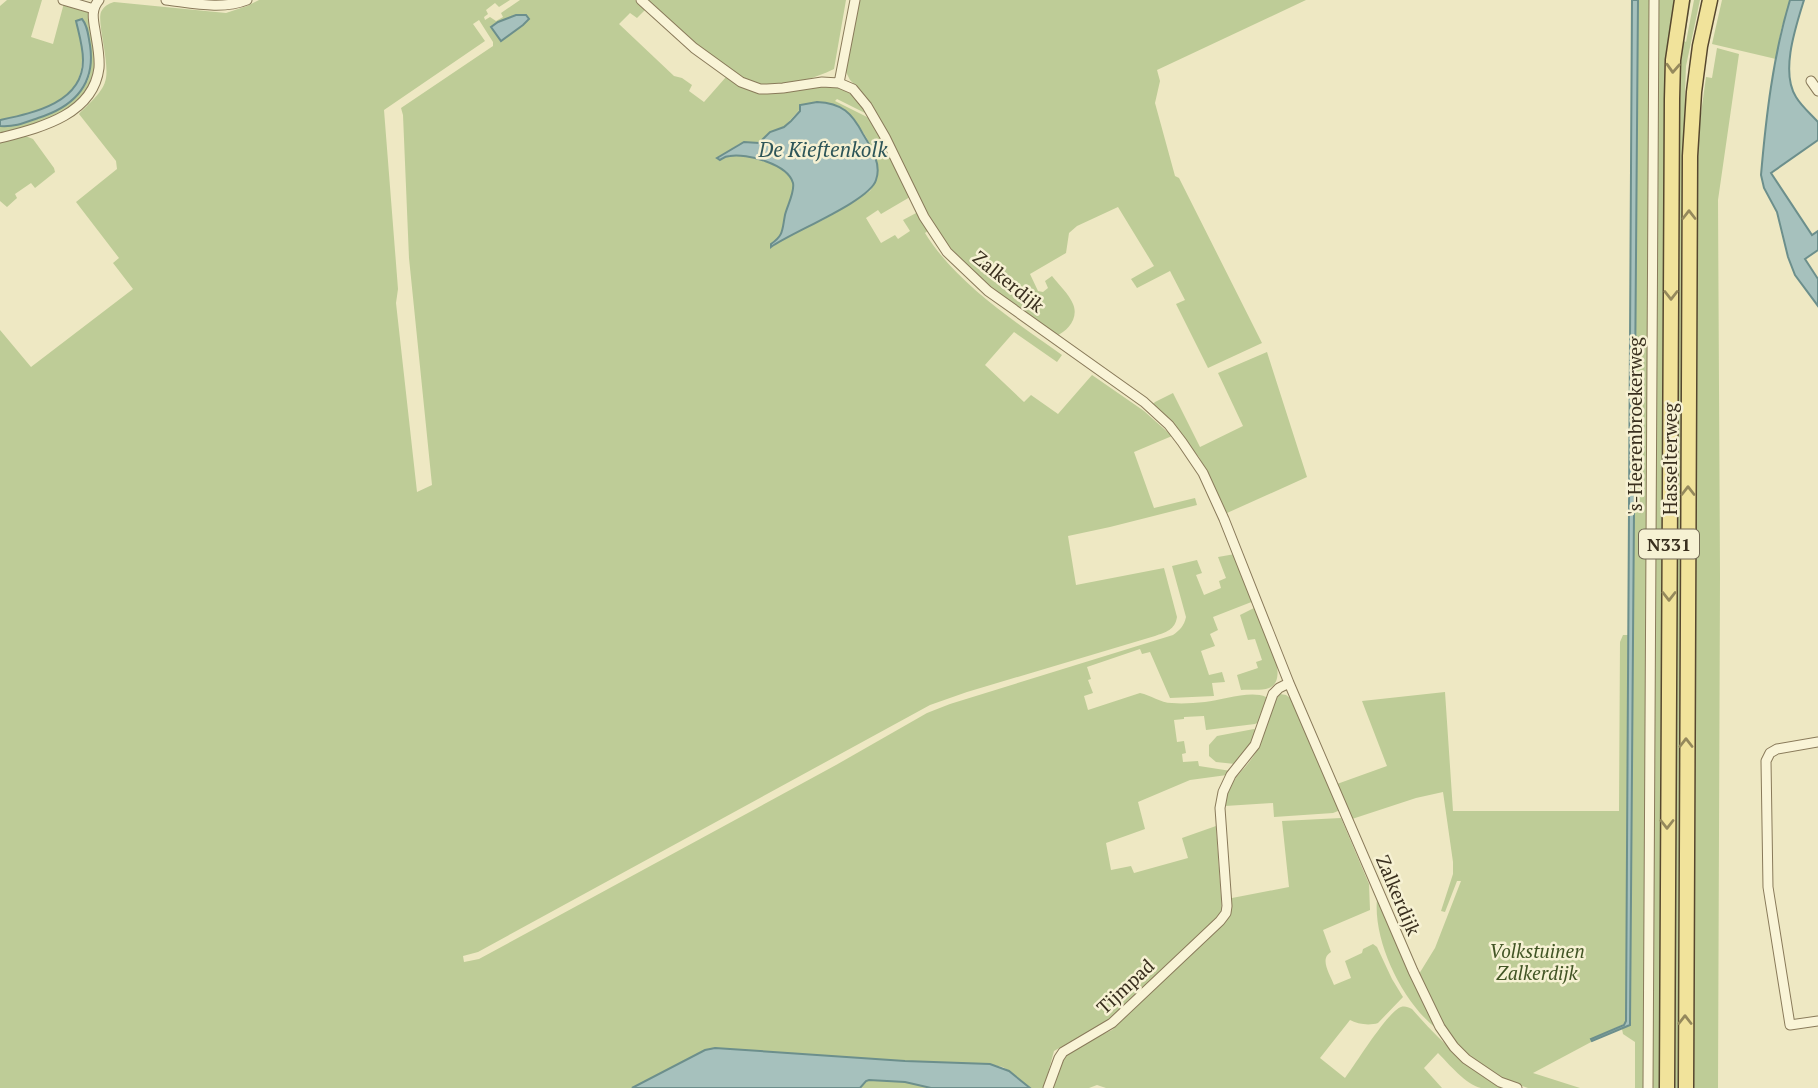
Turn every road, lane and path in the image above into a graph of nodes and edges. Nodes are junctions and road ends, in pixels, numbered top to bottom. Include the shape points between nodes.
1 (63, 0) edge
2 (166, 0) edge
3 (247, 0) edge
4 (640, 0) edge
5 (855, 0) edge
6 (1654, 0) edge
7 (1682, 0) edge
8 (1710, 0) edge
9 (96, 4) edge
10 (1811, 81) dead end
11 (839, 83) junction
12 (1818, 91) edge
13 (0, 138) edge
14 (1289, 683) junction
15 (1818, 742) edge
16 (1818, 1021) edge
17 (1048, 1088) edge
18 (1517, 1088) edge
19 (1648, 1088) edge
20 (1667, 1088) edge
21 (1686, 1088) edge

1 - 9 street
2 - 3 street via 219,6
4 - 11 street via 741,82 760,89
5 - 11 street
6 - 19 street, 's-Heerenbroekerweg
7 -> 20 main road, Hasselterweg / N331 via 1672,99
21 -> 8 main road, Hasselterweg / N331 via 1690,156 1694,92
9 - 13 street via 92,15 99,69 84,100 51,124
10 - 12 street
11 - 14 street, Zalkerdijk via 853,89 867,106 933,233 953,258 1010,308 1144,402 1182,442 1203,473 1224,519
14 - 17 street, Tijmpad via 1273,694 1255,745 1223,792 1226,913 1112,1023 1063,1052
14 - 18 street, Zalkerdijk via 1440,1027 1466,1059
15 - 16 street via 1777,749 1766,761 1768,887 1790,1025

